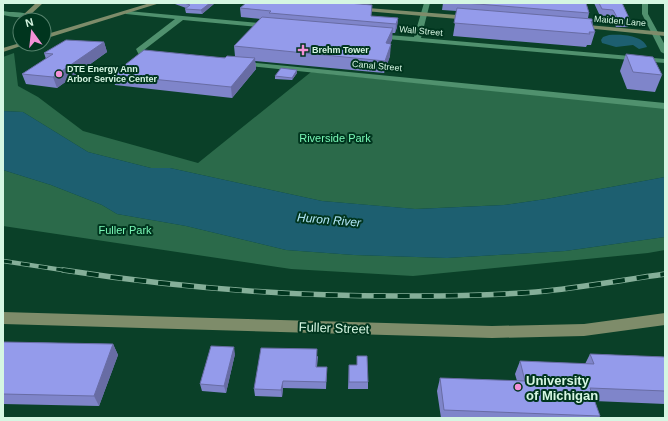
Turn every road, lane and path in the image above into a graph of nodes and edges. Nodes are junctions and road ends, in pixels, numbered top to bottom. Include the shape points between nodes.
1 (40, 3) edge
2 (157, 3) edge
3 (427, 3) edge
4 (645, 3) edge
5 (349, 8) edge
6 (32, 12) edge
7 (128, 13) junction
8 (424, 14) junction
9 (181, 18) junction
10 (479, 18) edge
11 (571, 26) edge
12 (282, 27) edge
13 (52, 30) edge
14 (58, 33) junction
15 (654, 33) junction
16 (665, 34) edge
17 (52, 35) edge
18 (367, 35) edge
19 (416, 39) junction
20 (665, 52) edge
21 (162, 55) edge
22 (665, 61) edge
23 (229, 62) edge
24 (665, 106) edge
25 (3, 318) edge
26 (665, 319) edge

1 - 6 main road
2 - 7 main road
3 - 8 street
4 - 15 street via 645,14
5 - 8 main road
7 - 9 street
7 - 14 main road
8 - 10 main road
8 - 19 street
9 - 12 street
9 - 21 street via 140,49 142,53
11 - 15 main road, Maiden Lane
13 - 14 main road
14 - 17 main road
15 - 16 main road, Maiden Lane
15 - 20 street
18 - 19 street, Wall Street
19 - 22 street, Wall Street
23 - 24 street, Canal Street
25 - 26 main road, Fuller Street via 492,332 584,330

